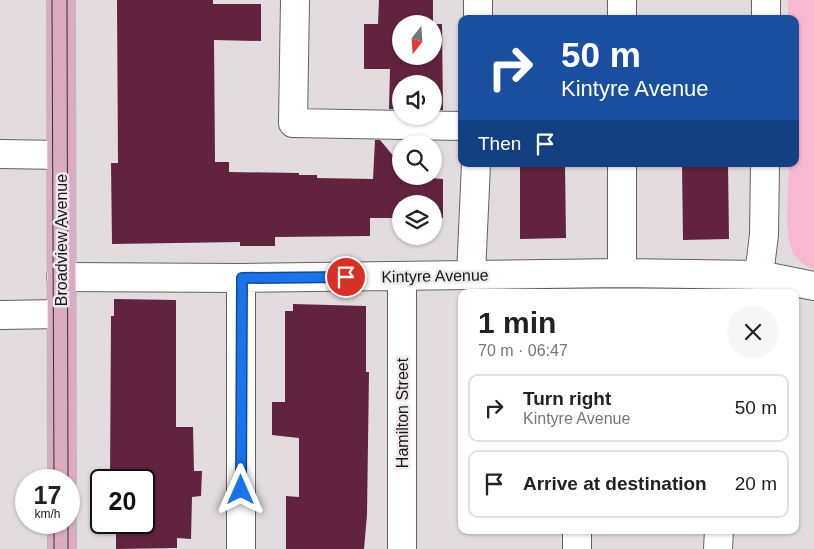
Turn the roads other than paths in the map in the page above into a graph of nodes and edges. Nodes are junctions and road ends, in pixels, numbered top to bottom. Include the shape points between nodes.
1 (61, 0) edge
2 (294, 0) edge
3 (478, 0) edge
4 (622, 0) edge
5 (766, 0) edge
6 (478, 15) edge
7 (622, 15) edge
8 (766, 15) edge
9 (458, 126) edge
10 (0, 154) edge
11 (61, 156) junction
12 (476, 167) edge
13 (622, 167) edge
14 (765, 167) edge
15 (622, 273) junction
16 (760, 275) junction
17 (402, 276) junction
18 (471, 276) junction
19 (61, 277) junction
20 (242, 278) junction
21 (575, 283) edge
22 (719, 284) edge
23 (814, 286) edge
24 (0, 314) edge
25 (61, 314) junction
26 (62, 469) edge
27 (62, 534) edge
28 (577, 534) edge
29 (718, 534) edge
30 (62, 549) edge
31 (241, 549) edge
32 (402, 549) edge
33 (577, 549) edge
34 (718, 549) edge

1 - 11 main road, Broadview Avenue
2 - 9 street via 293,122
3 - 6 street
4 - 7 street
5 - 8 street
10 - 11 street
11 - 19 main road, Broadview Avenue
12 - 18 street
13 - 15 street
14 - 16 street
15 - 21 street, Kintyre Avenue
15 - 22 street, Kintyre Avenue
16 - 22 street, Kintyre Avenue
16 - 23 street, Kintyre Avenue
17 - 18 street, Kintyre Avenue
17 - 20 street, Kintyre Avenue
17 - 32 street, Hamilton Street
18 - 21 street, Kintyre Avenue
19 - 20 street, Kintyre Avenue
19 - 25 main road, Broadview Avenue
20 - 31 street
24 - 25 street
25 - 26 main road, Broadview Avenue
27 - 30 main road
28 - 33 street
29 - 34 street

